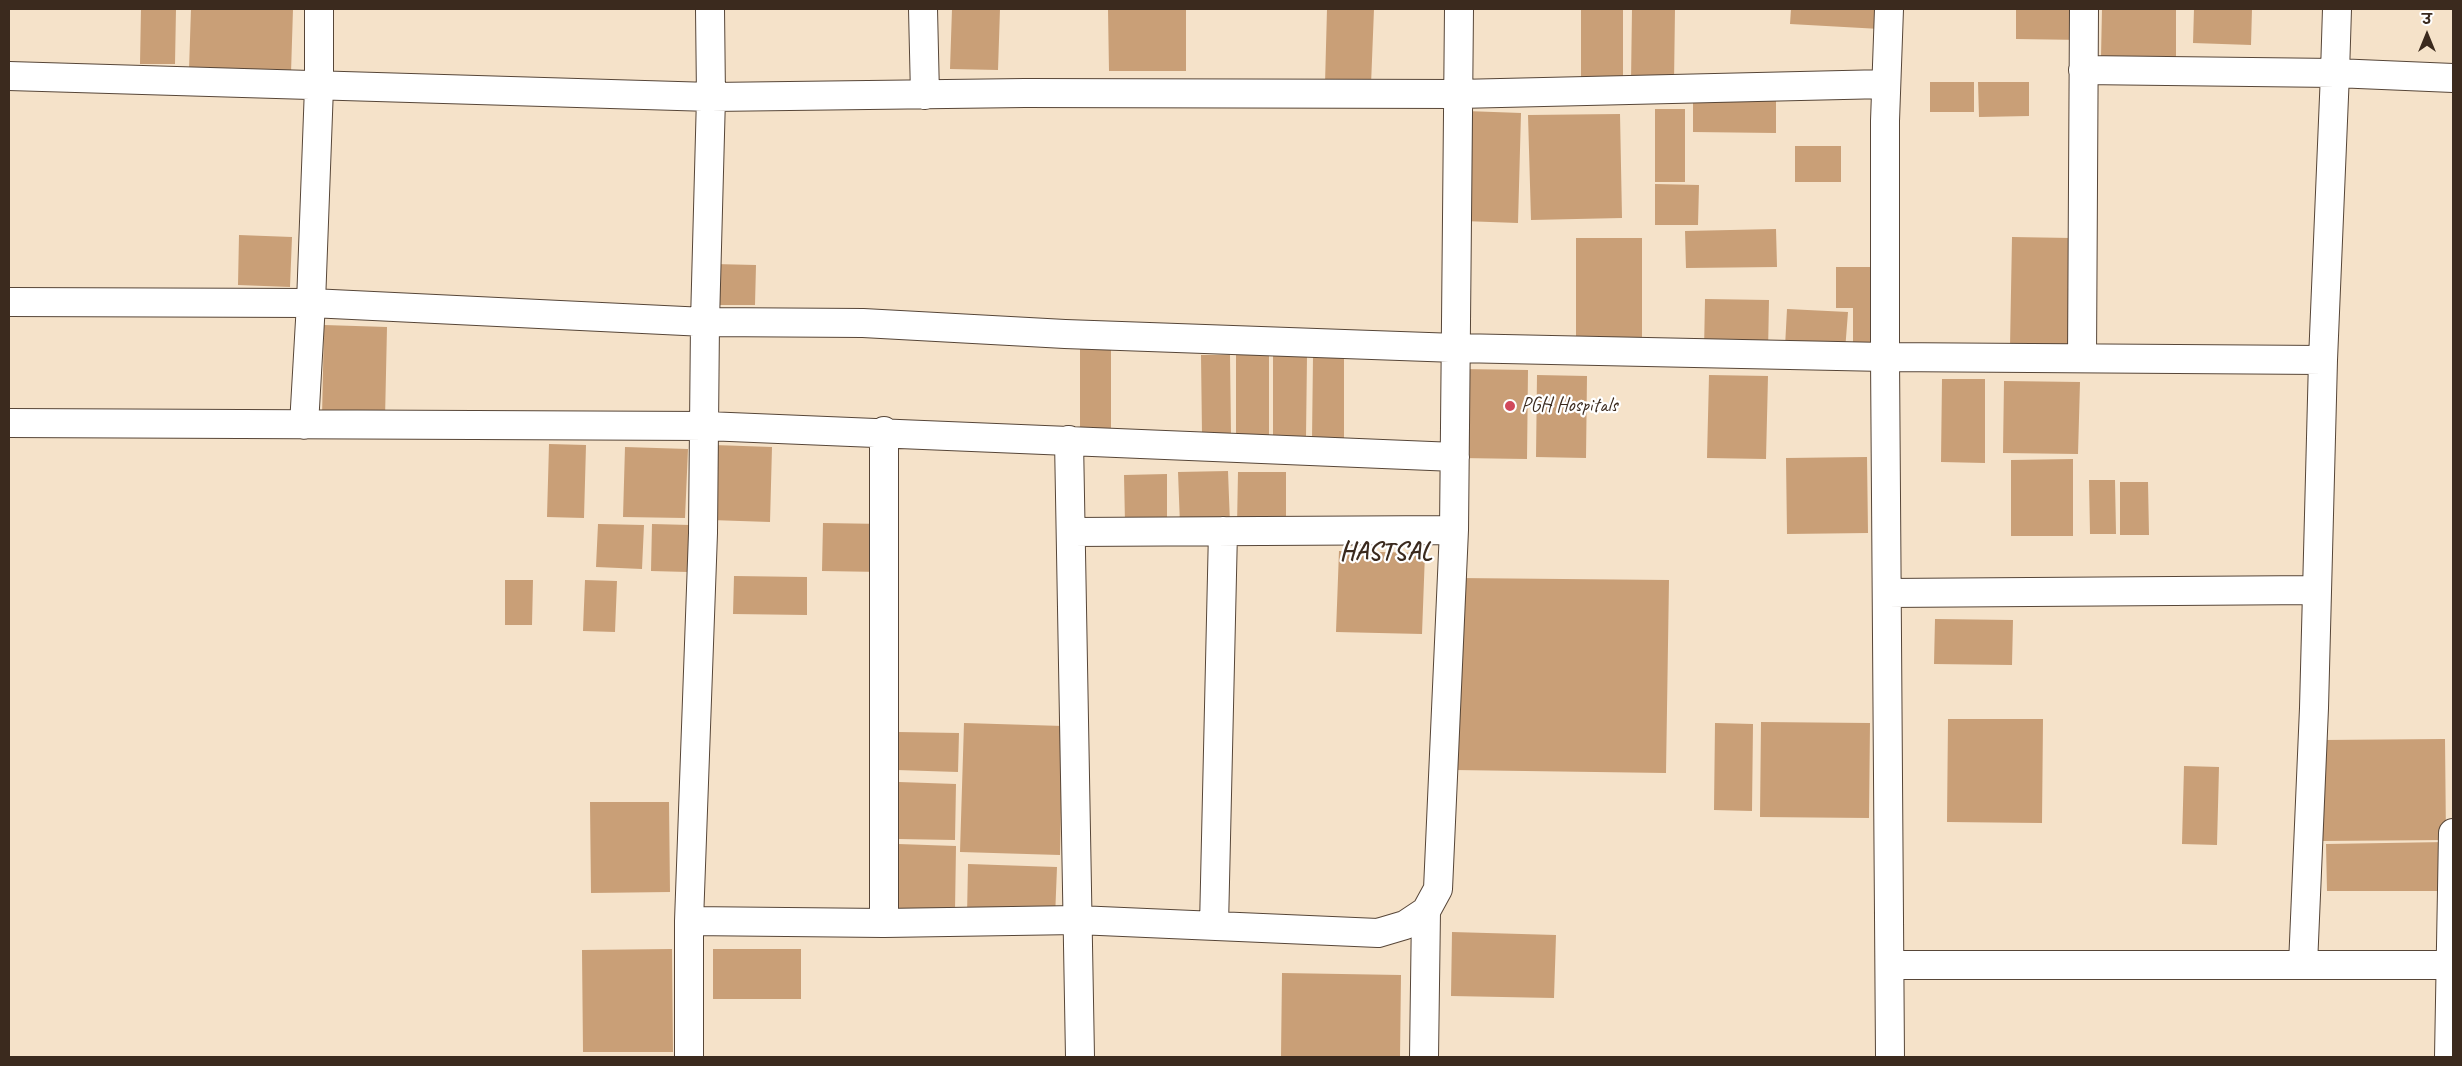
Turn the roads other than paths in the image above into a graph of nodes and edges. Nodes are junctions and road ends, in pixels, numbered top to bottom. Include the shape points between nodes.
1 (319, 9) edge
2 (710, 9) edge
3 (923, 9) edge
4 (1459, 9) edge
5 (1889, 9) edge
6 (2084, 9) edge
7 (2337, 9) edge
8 (2084, 70) junction
9 (2335, 73) junction
10 (9, 76) edge
11 (2453, 78) edge
12 (1886, 84) junction
13 (319, 87) junction
14 (1458, 94) junction
15 (925, 95) junction
16 (711, 97) junction
17 (9, 302) edge
18 (311, 303) junction
19 (705, 322) junction
20 (1456, 348) junction
21 (1885, 357) junction
22 (2082, 358) junction
23 (2323, 360) junction
24 (9, 423) edge
25 (304, 425) junction
26 (706, 426) junction
27 (884, 431) junction
28 (1069, 440) junction
29 (1454, 456) junction
30 (1454, 530) junction
31 (1223, 531) junction
32 (1071, 532) junction
33 (2317, 590) junction
34 (1887, 593) junction
35 (2453, 833) edge
36 (1426, 910) junction
37 (1077, 920) junction
38 (689, 921) junction
39 (884, 923) junction
40 (1214, 926) junction
41 (1890, 965) junction
42 (2303, 965) junction
43 (2451, 965) junction
44 (689, 1057) edge
45 (1080, 1057) edge
46 (1424, 1057) edge
47 (1890, 1057) edge
48 (2449, 1057) edge

1 - 13 street
2 - 16 street
3 - 15 street
4 - 14 street
5 - 12 street
6 - 8 street
7 - 9 street
8 - 9 street
8 - 22 street
9 - 11 street
9 - 23 street
10 - 13 street
12 - 14 street
12 - 21 street
13 - 16 street
13 - 18 street
14 - 15 street
14 - 20 street
15 - 16 street
16 - 19 street
17 - 18 street
18 - 19 street
18 - 25 street
19 - 20 street via 863,323
19 - 26 street
20 - 21 street
20 - 29 street
21 - 22 street
21 - 34 street
22 - 23 street
23 - 33 street
24 - 25 street
25 - 26 street
26 - 27 street
26 - 38 street
27 - 28 street
27 - 39 street
28 - 29 street
28 - 32 street
29 - 30 street
30 - 31 street
30 - 36 street via 1438,889
31 - 32 street
31 - 40 street
32 - 37 street
33 - 34 street
33 - 42 street
34 - 41 street
35 - 43 street
36 - 40 street via 1405,925 1378,933
36 - 46 street
37 - 39 street
37 - 40 street
37 - 45 street
38 - 39 street
38 - 44 street
41 - 42 street
41 - 47 street
42 - 43 street
43 - 48 street

